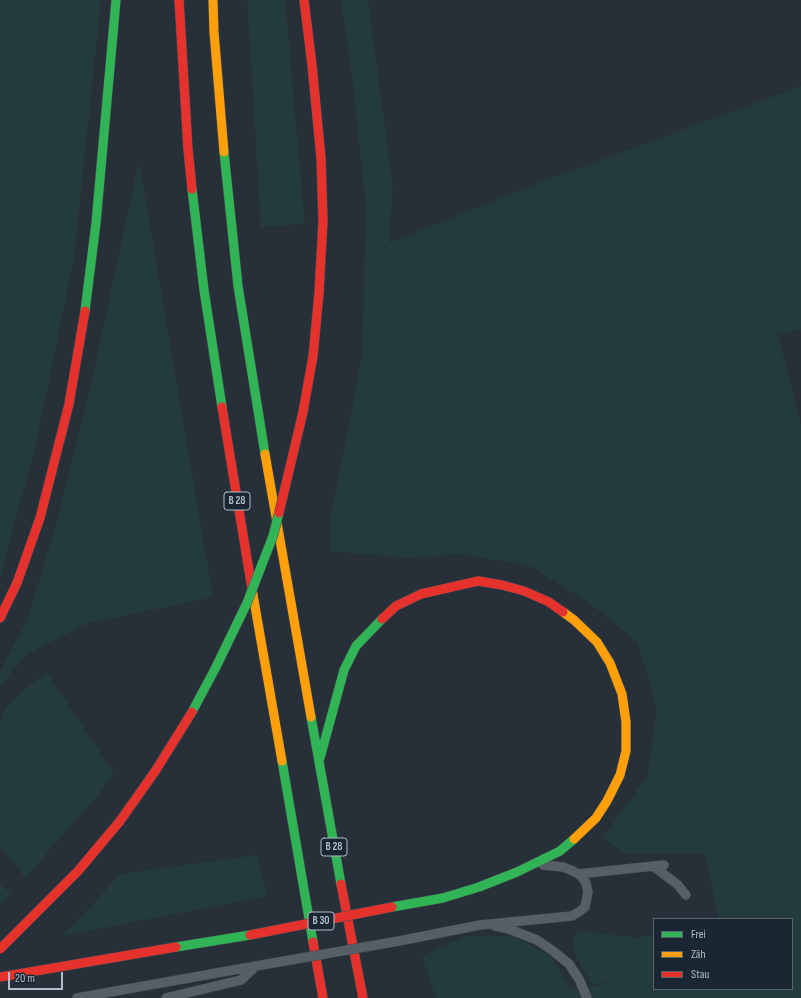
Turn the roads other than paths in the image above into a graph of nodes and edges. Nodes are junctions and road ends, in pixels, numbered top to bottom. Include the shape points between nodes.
1 (116, 0) edge
2 (179, 0) edge
3 (213, 0) edge
4 (304, 0) edge
5 (0, 618) edge
6 (319, 765) junction
7 (533, 864) junction
8 (664, 865) dead end
9 (653, 866) junction
10 (578, 874) junction
11 (686, 895) dead end
12 (480, 925) junction
13 (0, 949) edge
14 (256, 966) junction
15 (0, 977) edge
16 (76, 998) edge
17 (166, 998) edge
18 (322, 998) edge
19 (363, 998) edge
20 (587, 998) edge

1 - 5 highway via 96,223 83,326 69,404 40,518 17,583
2 - 18 highway, B 28 via 188,149 204,290 227,444
3 - 6 highway, B 28 via 223,147 238,286
4 - 13 highway, bridge via 319,142 322,221 319,293 313,356 303,412 273,536 247,603 216,667 187,722 156,770 120,821 78,871
6 - 7 highway via 344,670 356,646 396,606 421,594 478,581 524,591 549,602 574,620 597,642 610,663 622,694 626,722 626,751 620,775 608,801 596,818 560,851
6 - 19 highway, B 28
7 - 10 lane via 563,867
7 - 15 highway, B 30, bridge via 479,888 443,898 250,935
8 - 9 lane
9 - 10 lane
9 - 11 lane via 678,885
10 - 12 lane via 586,883 588,892 585,906 572,916
12 - 14 lane, bridge
12 - 20 lane via 498,926 537,940 569,964
14 - 16 lane
14 - 17 lane via 241,980

